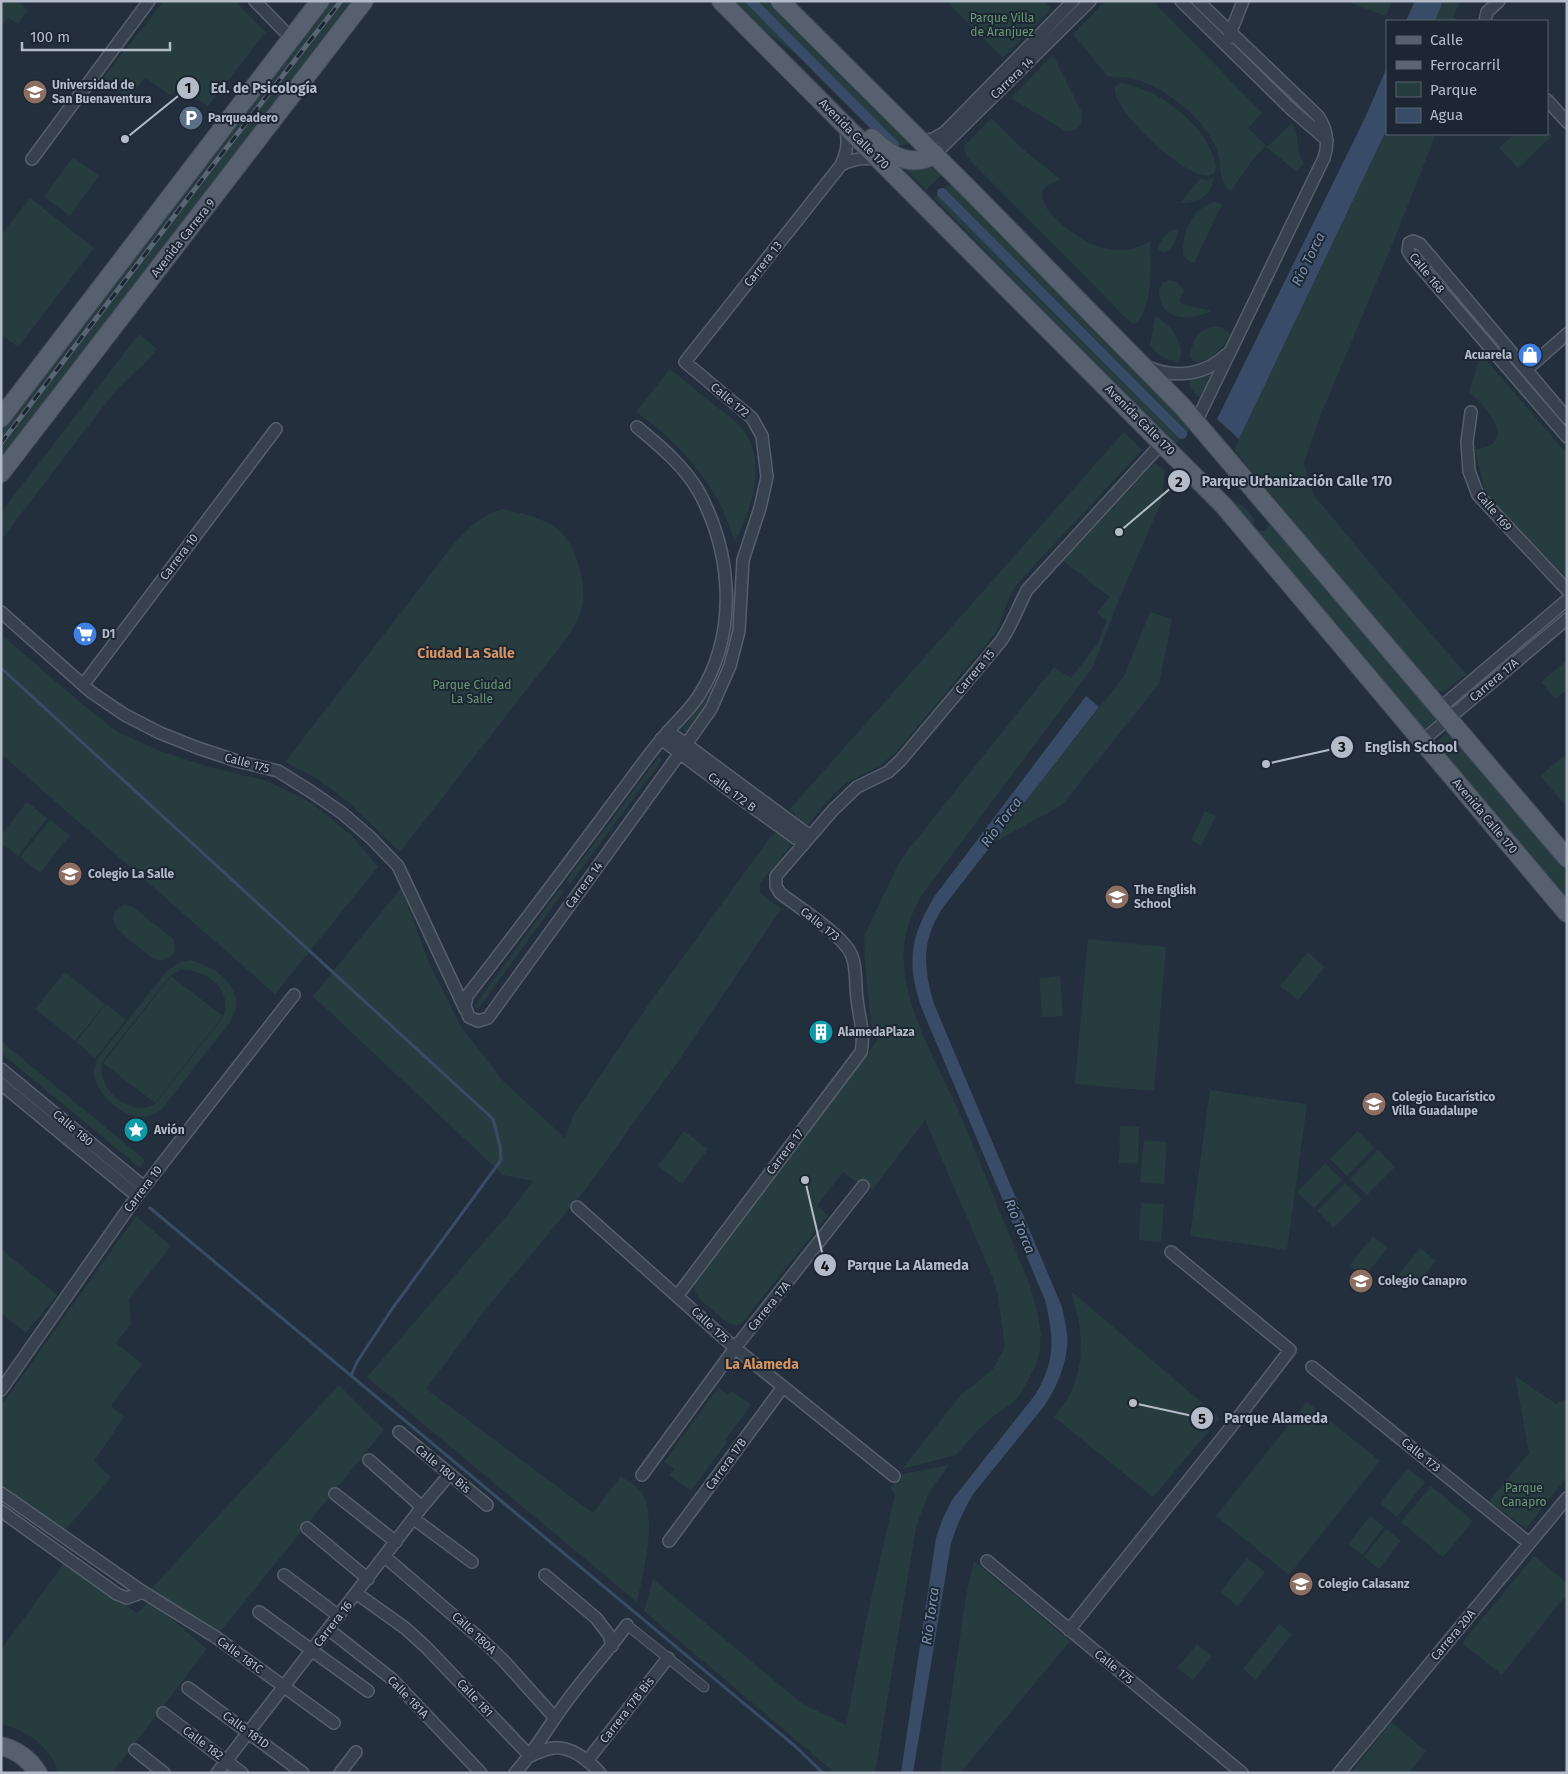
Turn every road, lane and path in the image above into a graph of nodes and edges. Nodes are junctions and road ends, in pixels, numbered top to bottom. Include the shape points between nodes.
1 (149, 1) edge
2 (255, 1) edge
3 (320, 1) edge
4 (364, 1) edge
5 (721, 1) edge
6 (780, 1) edge
7 (1073, 1) edge
8 (1090, 1) edge
9 (1181, 1) edge
10 (1198, 1) edge
11 (1243, 1) edge
12 (1499, 1) edge
13 (1485, 20) edge
14 (1230, 33) junction
15 (292, 38) junction
16 (1225, 45) junction
17 (784, 64) junction
18 (1548, 101) edge
19 (1567, 122) edge
20 (844, 124) junction
21 (1327, 140) junction
22 (921, 141) junction
23 (935, 154) junction
24 (32, 159) dead end
25 (880, 160) junction
26 (841, 165) junction
27 (1567, 334) edge
28 (1235, 345) junction
29 (686, 362) joint
30 (1143, 365) junction
31 (1526, 370) junction
32 (1471, 412) dead end
33 (1, 418) edge
34 (1567, 418) edge
35 (1196, 422) junction
36 (638, 426) dead end
37 (276, 429) dead end
38 (1567, 437) edge
39 (1162, 443) junction
40 (1, 473) edge
41 (743, 560) junction
42 (726, 588) junction
43 (1567, 590) edge
44 (1567, 600) edge
45 (1, 612) edge
46 (1567, 619) edge
47 (83, 685) junction
48 (1444, 713) junction
49 (665, 735) junction
50 (1422, 741) junction
51 (683, 749) junction
52 (807, 840) junction
53 (1567, 858) edge
54 (776, 886) joint
55 (1567, 913) edge
56 (294, 995) dead end
57 (857, 1000) joint
58 (468, 1018) junction
59 (1, 1069) edge
60 (1, 1084) edge
61 (863, 1186) dead end
62 (140, 1192) junction
63 (577, 1207) dead end
64 (1171, 1252) dead end
65 (678, 1295) junction
66 (735, 1348) junction
67 (1312, 1367) dead end
68 (782, 1387) junction
69 (1, 1390) edge
70 (399, 1432) dead end
71 (368, 1460) dead end
72 (449, 1475) junction
73 (642, 1476) dead end
74 (894, 1476) dead end
75 (1, 1493) edge
76 (335, 1494) dead end
77 (1567, 1498) edge
78 (487, 1506) dead end
79 (422, 1507) junction
80 (1, 1511) edge
81 (414, 1519) junction
82 (308, 1528) dead end
83 (668, 1541) dead end
84 (396, 1542) junction
85 (1529, 1544) junction
86 (384, 1557) junction
87 (987, 1561) dead end
88 (472, 1562) dead end
89 (284, 1575) dead end
90 (545, 1576) dead end
91 (368, 1579) junction
92 (143, 1592) junction
93 (356, 1593) junction
94 (259, 1612) dead end
95 (340, 1616) junction
96 (627, 1625) joint
97 (328, 1629) junction
98 (1069, 1630) junction
99 (612, 1646) junction
100 (312, 1650) junction
101 (668, 1658) junction
102 (284, 1687) junction
103 (188, 1688) dead end
104 (704, 1688) dead end
105 (368, 1691) dead end
106 (163, 1714) dead end
107 (554, 1718) junction
108 (334, 1723) dead end
109 (248, 1732) junction
110 (1, 1746) edge
111 (135, 1750) dead end
112 (356, 1752) dead end
113 (530, 1756) junction
114 (227, 1761) junction
115 (587, 1761) junction
116 (38, 1773) edge
117 (164, 1773) edge
118 (217, 1773) edge
119 (242, 1773) edge
120 (303, 1773) edge
121 (340, 1773) edge
122 (481, 1773) edge
123 (515, 1773) edge
124 (600, 1773) edge
125 (1242, 1773) edge
126 (1339, 1773) edge

1 - 24 street
2 - 15 street
3 - 15 main road
4 - 40 main road, Avenida Carrera 9
5 - 17 main road, Avenida Calle 170
6 - 22 main road
7 - 22 street, Carrera 14 via 945,132
8 - 23 street, Carrera 14
9 - 16 street
10 - 14 street
11 - 14 street
12 - 13 street via 1487,12
14 - 16 street
14 - 21 street via 1318,116
15 - 33 main road
16 - 21 street
17 - 20 main road, Avenida Calle 170
17 - 23 main road via 895,156 917,160
18 - 19 street
20 - 25 main road, Avenida Calle 170
20 - 26 street, Carrera 13 via 848,143
21 - 28 street via 1324,158
22 - 23 main road
23 - 30 main road
25 - 26 street via 863,158
25 - 39 main road, Avenida Calle 170
26 - 29 street, Carrera 13
27 - 31 street
28 - 30 street via 1217,363 1193,373 1164,373
28 - 35 street
29 - 41 street, Calle 172 via 752,418 762,436 767,477
30 - 35 main road
31 - 34 street, Calle 168
31 - 38 street, Calle 168 via 1420,244 1409,243 1411,256
32 - 43 street, Calle 169 via 1467,442 1469,471 1478,495
35 - 48 main road
36 - 42 street via 671,456 698,491 717,532
37 - 47 street, Carrera 10
39 - 50 main road, Avenida Calle 170 via 1241,524
39 - 52 street, Carrera 15 via 1027,590 1002,641 900,762 888,772 857,787
41 - 42 street
41 - 51 street, Carrera 14 via 739,631 730,666 711,708
42 - 49 street via 726,620 716,663 698,697
44 - 48 street, Carrera 17A
45 - 47 street, Calle 175
46 - 48 street, Carrera 17A
47 - 58 street, Calle 175 via 125,715 160,733 229,758 278,771 342,813 371,838 398,866
48 - 50 street, Carrera 17A
48 - 53 main road
49 - 51 street, Calle 172 B
49 - 58 street via 467,996
50 - 55 main road, Avenida Calle 170
51 - 52 street, Calle 172 B via 737,796
51 - 58 street, Carrera 14 via 488,1018 478,1021
52 - 54 street, Carrera 15 via 776,876
54 - 57 street, Calle 173 via 780,893 848,948 853,958
56 - 62 street, Carrera 10
57 - 65 street, Carrera 17 via 864,1039 861,1052
59 - 62 street, Calle 180
60 - 62 street, Calle 180
61 - 66 street, Carrera 17A
62 - 69 street, Carrera 10
63 - 65 street, Calle 175
64 - 98 street via 1290,1350
65 - 66 street, Calle 175
66 - 68 street, Calle 175
66 - 73 street, Carrera 17A
67 - 85 street, Calle 173
68 - 74 street, Calle 175
68 - 83 street, Carrera 17B
70 - 72 street, Calle 180 Bis
71 - 79 street
72 - 78 street, Calle 180 Bis
72 - 79 street, Carrera 16
75 - 92 street, Calle 181C
76 - 84 street
77 - 85 street, Carrera 20A
79 - 81 street, Carrera 16
80 - 92 street via 117,1594 127,1598
81 - 84 street, Carrera 16
81 - 88 street
82 - 91 street
84 - 86 street, Carrera 16
85 - 126 street, Carrera 20A
86 - 91 street, Carrera 16
86 - 107 street, Calle 180A via 482,1640
87 - 98 street, Calle 175
89 - 95 street
90 - 99 street via 596,1618 609,1635
91 - 93 street, Carrera 16
92 - 102 street, Calle 181C via 217,1638
93 - 95 street, Carrera 16
93 - 113 street, Calle 181 via 426,1647
94 - 100 street
95 - 97 street, Carrera 16
96 - 99 street
96 - 101 street
97 - 100 street, Carrera 16
97 - 122 street, Calle 181A via 392,1679
98 - 125 street, Calle 175
99 - 107 street
100 - 102 street, Carrera 16
100 - 105 street
101 - 104 street
101 - 115 street, Carrera 17B Bis
102 - 108 street, Calle 181C
102 - 109 street, Carrera 16
103 - 109 street, Calle 181D
106 - 114 street, Calle 182
107 - 113 street
109 - 114 street, Carrera 16
109 - 120 street, Calle 181D
110 - 116 main road via 22,1755
111 - 117 street
112 - 121 street
113 - 115 street via 552,1748 565,1749
113 - 123 street
114 - 118 street, Carrera 16
114 - 119 street, Calle 182
115 - 124 street

